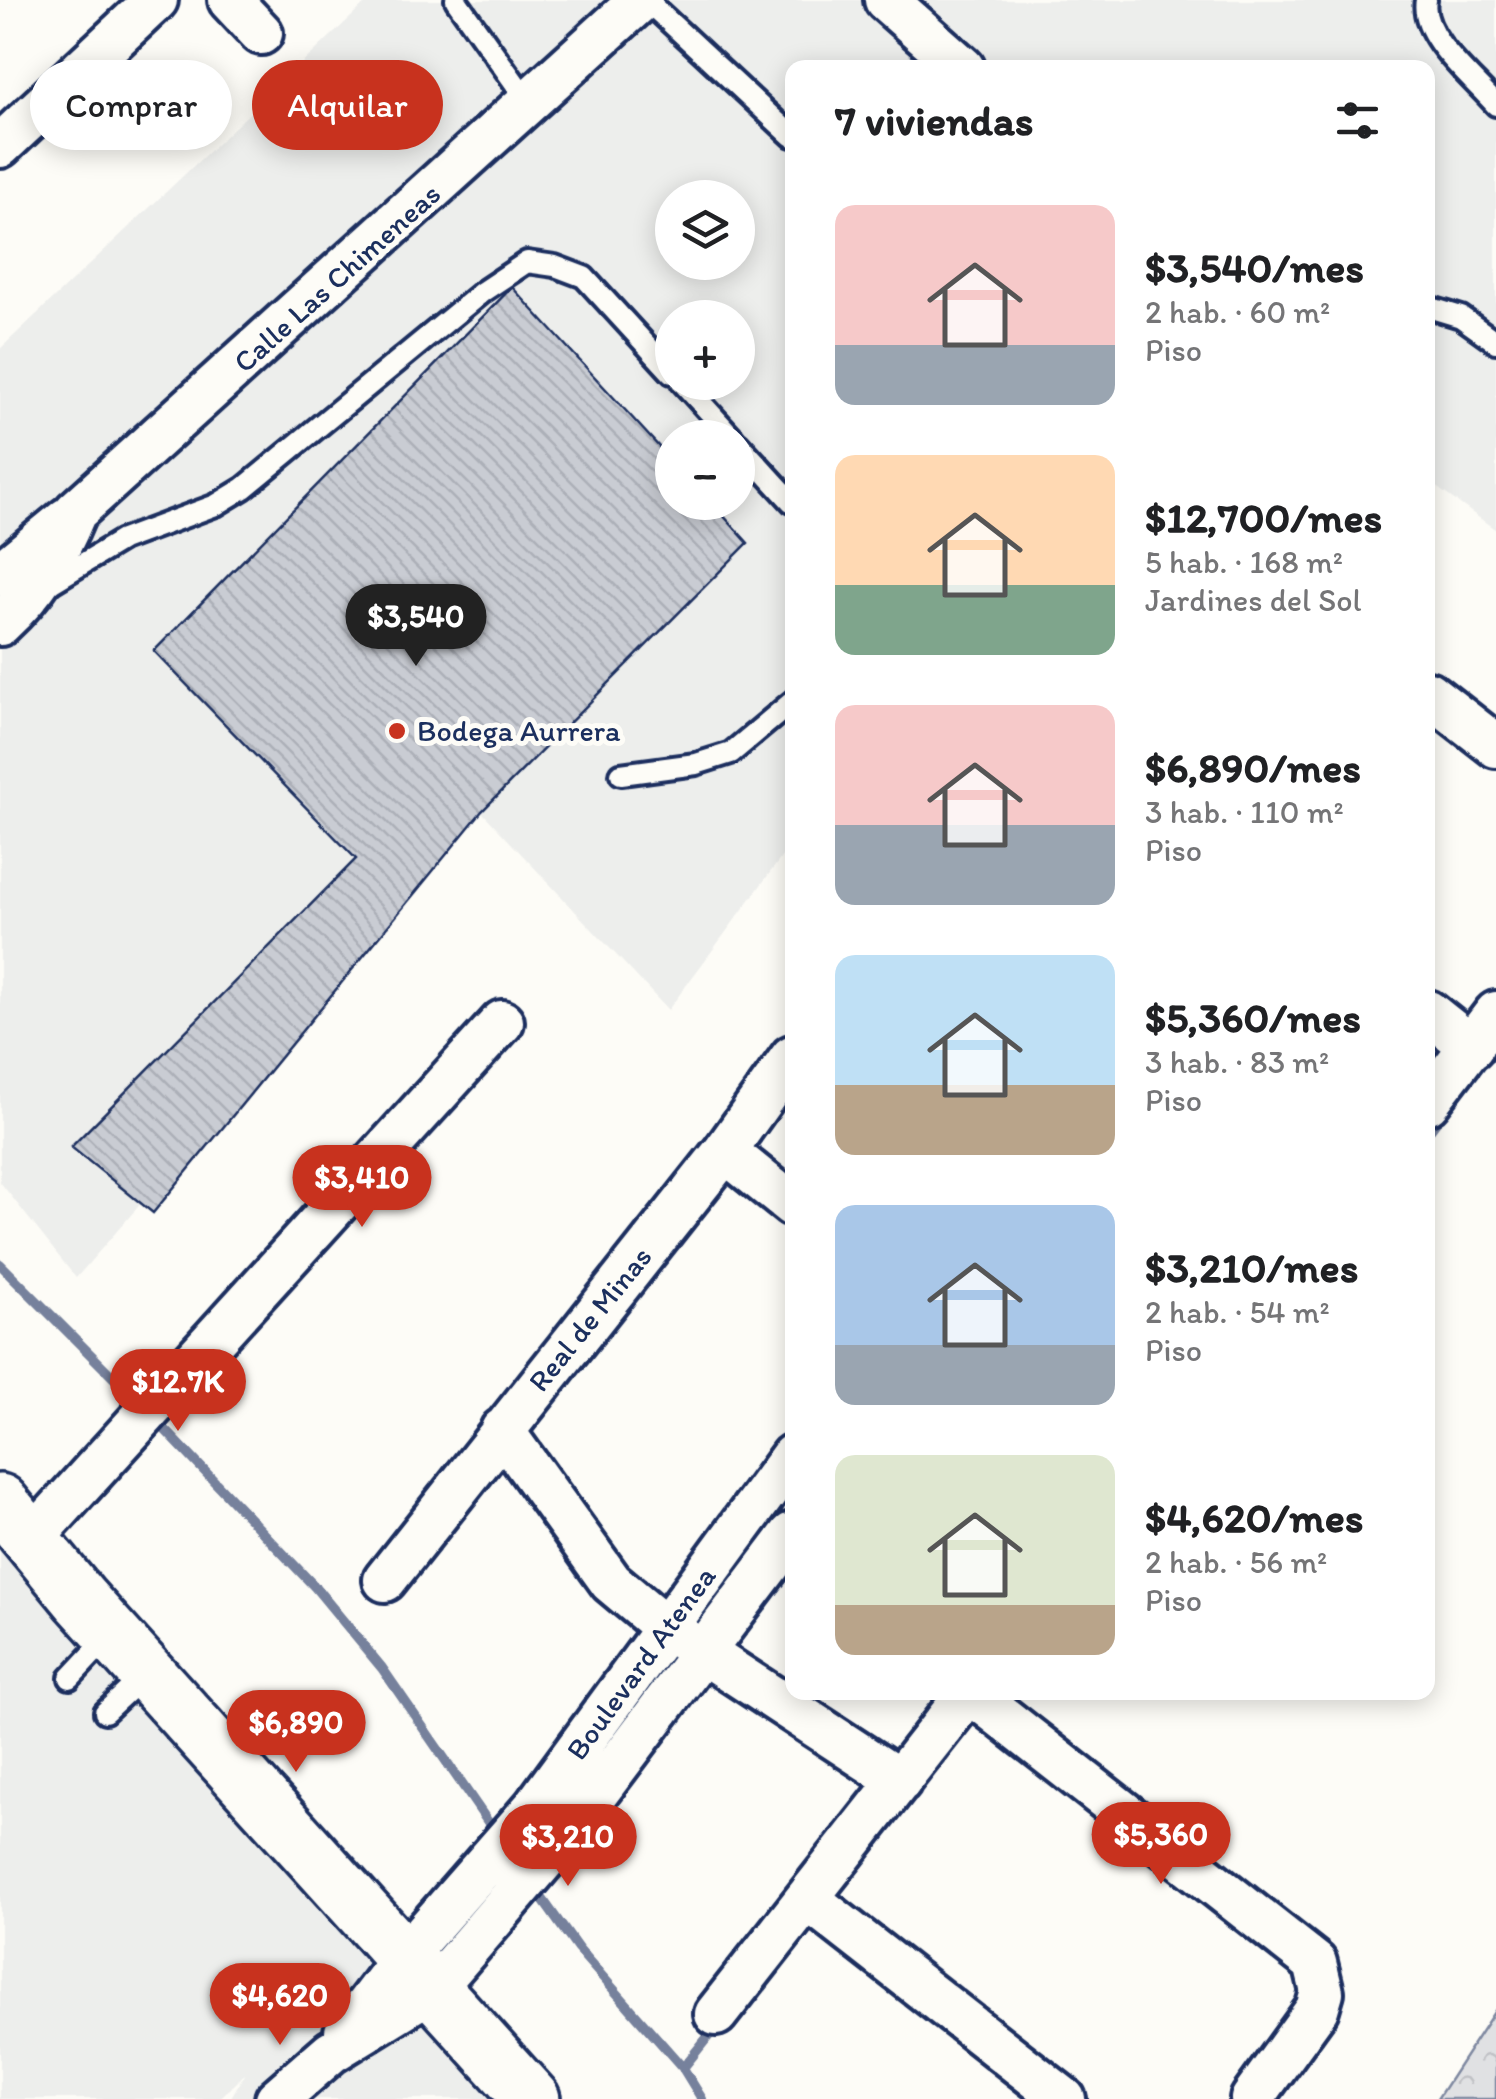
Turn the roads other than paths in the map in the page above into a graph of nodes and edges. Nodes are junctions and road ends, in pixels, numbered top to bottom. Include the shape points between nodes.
1 (156, 0) edge
2 (230, 0) edge
3 (456, 0) edge
4 (643, 0) edge
5 (886, 0) edge
6 (1426, 0) edge
7 (261, 33) dead end
8 (953, 60) edge
9 (529, 103) junction
10 (1496, 105) edge
11 (785, 130) edge
12 (2, 140) edge
13 (1435, 309) edge
14 (1496, 342) edge
15 (655, 354) edge
16 (698, 400) edge
17 (717, 420) edge
18 (755, 462) edge
19 (785, 494) edge
20 (10, 598) edge
21 (1435, 698) edge
22 (785, 708) edge
23 (1496, 746) edge
24 (621, 774) dead end
25 (1435, 1014) edge
26 (502, 1022) dead end
27 (1484, 1030) edge
28 (785, 1067) edge
29 (1435, 1093) edge
30 (725, 1151) junction
31 (785, 1198) edge
32 (502, 1430) junction
33 (785, 1466) edge
34 (16, 1521) edge
35 (785, 1543) edge
36 (386, 1580) dead end
37 (666, 1628) junction
38 (112, 1633) junction
39 (703, 1652) junction
40 (148, 1672) junction
41 (70, 1678) dead end
42 (963, 1700) edge
43 (979, 1700) edge
44 (104, 1712) dead end
45 (900, 1781) junction
46 (548, 1823) junction
47 (808, 1899) junction
48 (417, 1974) junction
49 (716, 2014) dead end
50 (277, 2099) edge
51 (532, 2099) edge
52 (1064, 2099) edge
53 (1252, 2099) edge

1 - 12 street
2 - 7 street
3 - 9 lane
4 - 9 street, Calle Las Chimeneas
4 - 11 lane
5 - 8 street
6 - 10 lane via 1426,19 1436,36
9 - 20 street, Calle Las Chimeneas via 75,512 51,568
13 - 14 lane
15 - 20 lane via 584,277 526,262 244,488
16 - 17 lane
18 - 19 lane
21 - 23 street
22 - 24 lane via 731,753
25 - 27 street
26 - 34 street via 132,1432
27 - 29 street
28 - 30 street, Real de Minas
30 - 31 street
30 - 32 street, Real de Minas
32 - 36 street, Real de Minas
32 - 37 street via 594,1562
33 - 37 street, Boulevard Atenea
34 - 38 main road
35 - 39 street, Boulevard Atenea
37 - 39 street
37 - 46 street, Boulevard Atenea
38 - 40 main road
38 - 41 lane
39 - 45 street
39 - 46 street, Boulevard Atenea
40 - 44 lane
40 - 48 main road
42 - 45 street
43 - 53 street via 1315,1963 1322,1992 1318,2009
45 - 47 street
46 - 48 street, Boulevard Atenea via 492,1859
46 - 48 street, Boulevard Atenea via 518,1892
47 - 49 street
47 - 52 street
48 - 50 street, Boulevard Atenea
48 - 51 main road

